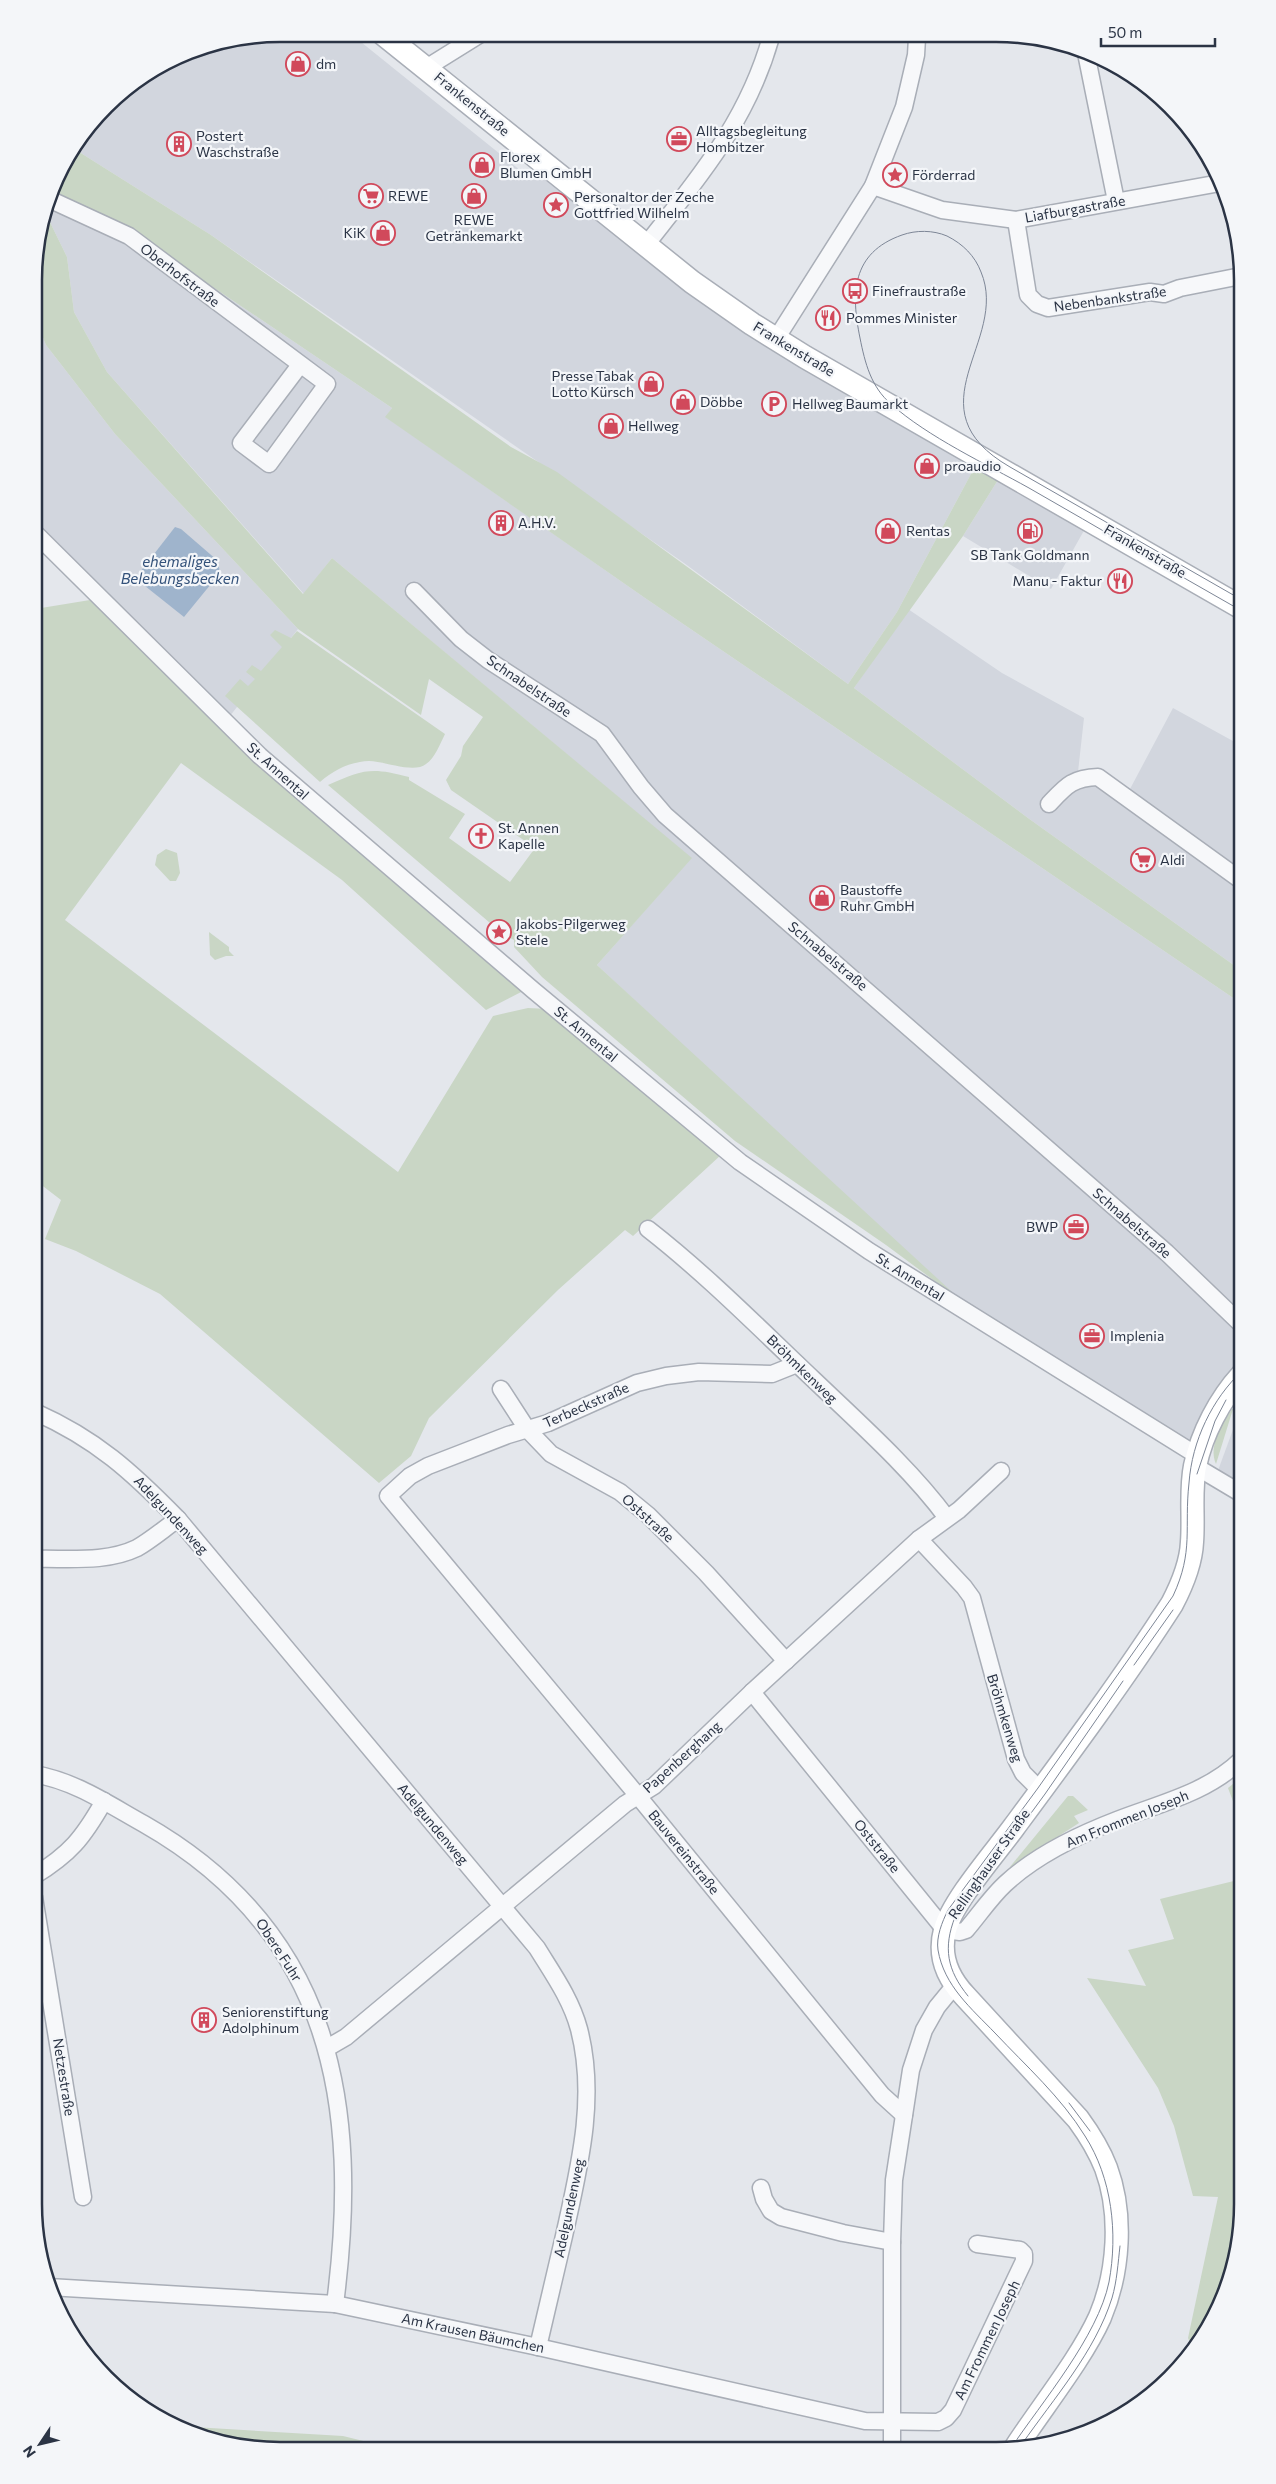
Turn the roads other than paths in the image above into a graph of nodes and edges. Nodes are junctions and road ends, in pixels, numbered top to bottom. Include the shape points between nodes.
1 (393, 42) edge
2 (468, 42) edge
3 (769, 42) edge
4 (917, 42) edge
5 (1088, 62) edge
6 (426, 68) junction
7 (1213, 184) edge
8 (873, 186) junction
9 (56, 202) edge
10 (1116, 202) junction
11 (1016, 220) junction
12 (646, 245) junction
13 (1234, 277) edge
14 (776, 339) junction
15 (300, 364) junction
16 (42, 540) edge
17 (414, 591) dead end
18 (1234, 603) edge
19 (1048, 804) dead end
20 (1234, 876) edge
21 (648, 1229) dead end
22 (1234, 1317) edge
23 (797, 1364) junction
24 (1234, 1386) edge
25 (501, 1389) dead end
26 (42, 1415) edge
27 (527, 1429) junction
28 (1197, 1461) junction
29 (1001, 1471) dead end
30 (1234, 1488) edge
31 (388, 1496) joint
32 (947, 1518) junction
33 (178, 1519) junction
34 (919, 1539) junction
35 (42, 1559) edge
36 (786, 1661) junction
37 (752, 1692) junction
38 (1234, 1765) edge
39 (42, 1775) edge
40 (1041, 1791) junction
41 (638, 1796) junction
42 (104, 1801) junction
43 (42, 1871) edge
44 (502, 1906) junction
45 (945, 1930) junction
46 (42, 1946) edge
47 (955, 1985) junction
48 (327, 2048) junction
49 (904, 2115) junction
50 (761, 2188) dead end
51 (83, 2197) dead end
52 (892, 2242) junction
53 (976, 2244) dead end
54 (58, 2288) edge
55 (335, 2304) junction
56 (538, 2347) junction
57 (890, 2422) junction
58 (1021, 2440) edge
59 (891, 2442) edge

1 - 6 main road, Frankenstraße
2 - 6 street
3 - 12 street via 748,99 723,144
4 - 8 street via 904,108
5 - 10 street
6 - 12 main road, Frankenstraße
7 - 10 street, Liafburgastraße
8 - 11 street, Liafburgastraße via 942,210
8 - 14 street
9 - 15 street, Oberhofstraße via 129,236
10 - 11 street, Liafburgastraße
11 - 13 street, Nebenbankstraße via 1028,295 1037,304 1048,308 1150,292 1164,294
12 - 14 main road, Frankenstraße via 692,282
14 - 18 main road, Frankenstraße
15 - 15 street, Oberhofstraße via 328,384 269,464 241,443
16 - 28 street, St. Annental via 260,756 740,1162 869,1251
17 - 22 street, Schnabelstraße via 488,660 602,734 665,815 1166,1253
19 - 20 street via 1068,784 1080,778 1098,777
21 - 23 street, Bröhmkenweg via 719,1288
23 - 27 street, Terbeckstraße via 772,1374 699,1372 638,1382 548,1423
23 - 32 street, Bröhmkenweg via 932,1497
24 - 28 main road, Rellinghauser Straße via 1218,1408
25 - 27 street, Oststraße
26 - 33 street, Adelgundenweg via 104,1450
27 - 31 street, Terbeckstraße via 428,1466 410,1476
27 - 36 street, Oststraße via 551,1454 620,1492 648,1515
28 - 30 street, St. Annental
28 - 40 main road, Rellinghauser Straße via 1192,1543 1179,1590 1157,1627
29 - 32 street, Papenberghang
31 - 41 street, Bauvereinstraße
32 - 34 street, Papenberghang
33 - 35 street via 123,1554 103,1558
33 - 44 street, Adelgundenweg
34 - 36 street, Papenberghang
34 - 40 street, Bröhmkenweg via 972,1598 1016,1759 1023,1773
36 - 37 street, Papenberghang
37 - 41 street, Papenberghang via 654,1786
37 - 45 street, Oststraße
38 - 45 street, Am Frommen Joseph via 1207,1785 1180,1799 1072,1839 1010,1880 966,1930
39 - 42 street, Obere Fuhr via 79,1787
40 - 45 main road, Rellinghauser Straße via 960,1900
41 - 44 street, Papenberghang
41 - 49 street, Bauvereinstraße via 882,2095
42 - 43 street via 76,1844 59,1861
42 - 48 street, Obere Fuhr via 193,1854 245,1901 288,1960 315,2014
44 - 48 street, Papenberghang via 346,2037
44 - 56 street, Adelgundenweg via 536,1948 566,1995 579,2029 584,2064 587,2116 580,2164
45 - 47 main road, Rellinghauser Straße via 942,1947
46 - 51 street, Netzestraße
47 - 49 street via 924,2030 911,2070
47 - 58 main road, Rellinghauser Straße via 1078,2119 1106,2169 1115,2213 1116,2262 1100,2317
48 - 55 street, Obere Fuhr via 340,2122 343,2178 342,2238
49 - 52 street via 894,2180
50 - 52 street via 770,2211 781,2217
52 - 57 street
53 - 57 street, Am Frommen Joseph via 1020,2250 1024,2254 1021,2270 946,2418 938,2422
54 - 55 street, Am Krausen Bäumchen
55 - 56 street, Am Krausen Bäumchen
56 - 57 street, Am Krausen Bäumchen via 865,2421
57 - 59 street

